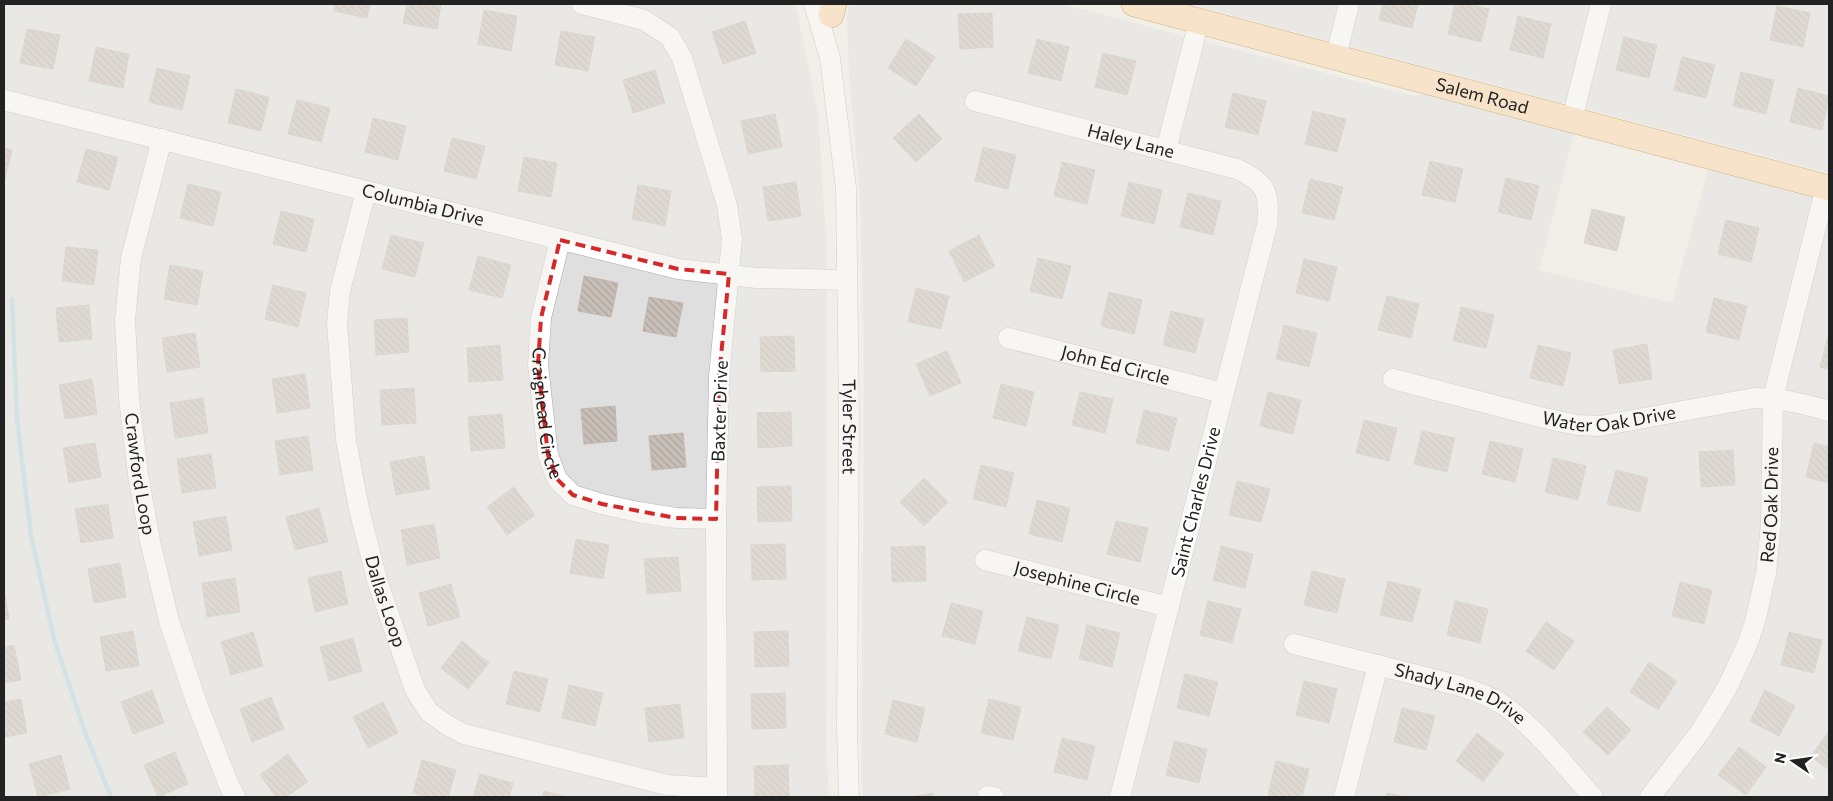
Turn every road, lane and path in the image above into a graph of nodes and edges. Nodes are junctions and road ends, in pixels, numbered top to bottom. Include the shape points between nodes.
1 (582, 4) edge
2 (1134, 4) edge
3 (1349, 4) edge
4 (1601, 4) edge
5 (827, 6) edge
6 (1199, 21) junction
7 (1336, 56) junction
8 (4, 100) edge
9 (975, 101) dead end
10 (1572, 119) junction
11 (162, 139) junction
12 (1166, 150) junction
13 (1828, 187) edge
14 (366, 191) junction
15 (1269, 205) joint
16 (560, 240) junction
17 (729, 274) junction
18 (848, 280) junction
19 (1008, 338) dead end
20 (1393, 379) dead end
21 (1223, 393) junction
22 (1773, 398) junction
23 (1829, 411) edge
24 (716, 519) junction
25 (985, 560) dead end
26 (1169, 607) junction
27 (1294, 644) dead end
28 (1378, 665) junction
29 (716, 793) edge
30 (236, 797) edge
31 (849, 797) edge
32 (1120, 797) edge
33 (1344, 797) edge
34 (1593, 797) edge
35 (1650, 797) edge

1 - 17 street, Baxter Drive via 644,20 670,37 682,58 727,205 732,239
2 - 6 main road, Salem Road
3 - 7 street
4 - 10 street
5 - 18 street, Tyler Street via 846,188
6 - 7 main road, Salem Road
6 - 12 street
7 - 10 main road, Salem Road
8 - 11 street, Columbia Drive
9 - 12 street, Haley Lane
10 - 13 main road, Salem Road
11 - 14 street, Columbia Drive
11 - 30 street, Crawford Loop via 130,258 125,320 130,407 150,541 169,621 196,701
12 - 15 street, Haley Lane via 1249,175 1266,192
13 - 22 street, Red Oak Drive
14 - 16 street, Columbia Drive
14 - 29 street, Dallas Loop via 340,291 337,324 345,430 359,509 377,580 415,690 429,712 464,734 667,785
15 - 21 street, Saint Charles Drive via 1267,225
16 - 17 street, Columbia Drive via 678,269
16 - 24 street, Craighead Circle via 541,318 538,365 548,455 557,479 574,495 602,504 676,518
17 - 18 street, Columbia Drive via 757,278
17 - 24 street, Baxter Drive via 719,377
18 - 31 street, Tyler Street
19 - 21 street, John Ed Circle
20 - 22 street, Water Oak Drive via 1577,425 1600,426 1754,398
21 - 26 street, Saint Charles Drive
22 - 23 street, Water Oak Drive
22 - 35 street, Red Oak Drive via 1771,524 1766,573 1755,622 1728,688 1700,732
24 - 29 street, Baxter Drive
25 - 26 street, Josephine Circle
26 - 32 street, Saint Charles Drive
27 - 28 street, Shady Lane Drive
28 - 33 street
28 - 34 street, Shady Lane Drive via 1479,692 1498,702 1524,722

